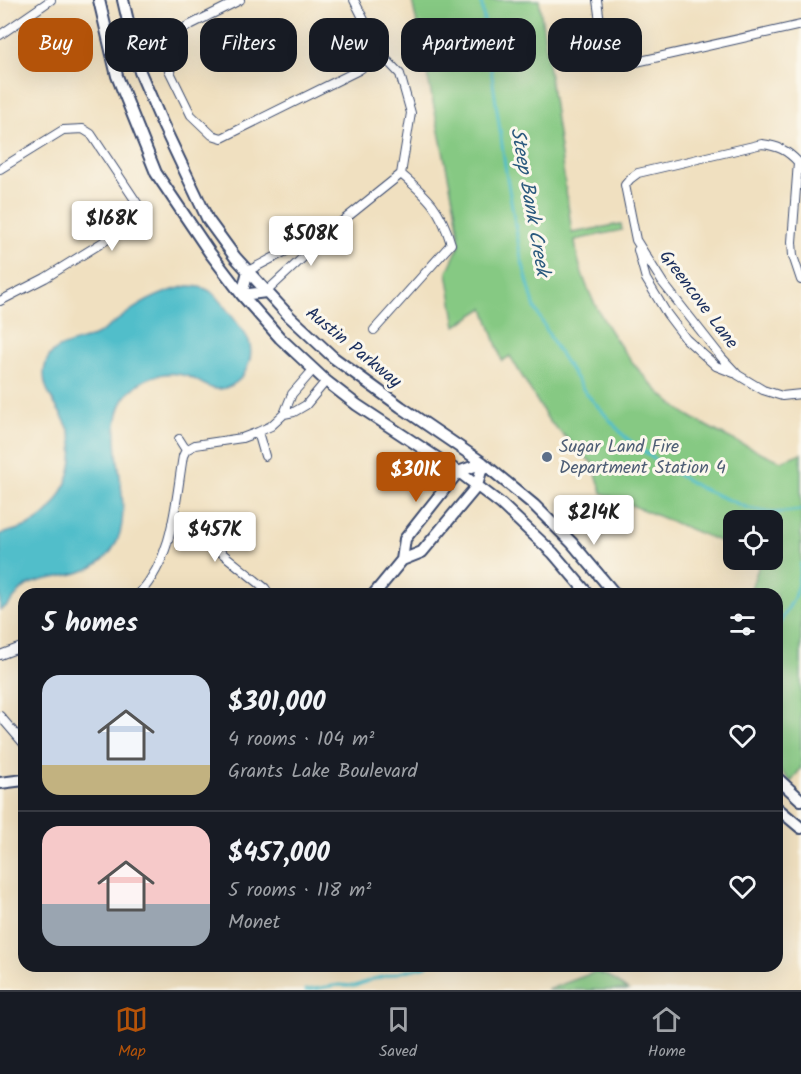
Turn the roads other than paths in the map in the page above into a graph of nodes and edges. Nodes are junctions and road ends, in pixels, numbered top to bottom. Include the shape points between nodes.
1 (51, 0) edge
2 (99, 0) edge
3 (123, 0) edge
4 (240, 0) edge
5 (354, 0) edge
6 (597, 0) edge
7 (363, 18) edge
8 (801, 25) edge
9 (0, 35) edge
10 (389, 62) edge
11 (355, 72) edge
12 (799, 160) edge
13 (0, 169) edge
14 (401, 174) junction
15 (340, 223) junction
16 (636, 240) junction
17 (248, 271) junction
18 (801, 280) edge
19 (266, 292) junction
20 (242, 295) junction
21 (0, 301) edge
22 (374, 330) dead end
23 (313, 370) junction
24 (738, 375) junction
25 (326, 381) junction
26 (801, 394) edge
27 (284, 414) junction
28 (258, 432) junction
29 (179, 440) dead end
30 (186, 450) junction
31 (265, 456) dead end
32 (483, 462) junction
33 (458, 472) junction
34 (477, 486) junction
35 (172, 523) junction
36 (402, 560) junction
37 (144, 588) edge
38 (265, 588) edge
39 (379, 588) edge
40 (583, 588) edge
41 (610, 588) edge
42 (18, 648) edge
43 (0, 655) edge
44 (0, 716) edge
45 (18, 737) edge
46 (18, 781) edge
47 (0, 783) edge
48 (783, 784) edge
49 (798, 798) edge
50 (783, 807) edge
51 (783, 813) edge
52 (801, 828) edge

1 - 9 street
2 - 20 main road via 117,76 156,173
3 - 17 main road, Austin Parkway via 140,72 163,125 208,220
4 - 11 street via 169,38 164,53 191,115 212,135 222,138
5 - 7 street
6 - 8 street via 604,51 615,64 627,66
10 - 14 street via 400,74 411,113
12 - 16 street, Greencove Lane via 779,147 762,144 638,174 625,185
12 - 18 street via 792,242
13 - 21 street via 63,130 83,129 91,134 139,211 129,226
14 - 15 street
14 - 22 street via 426,195 445,222 451,244
15 - 17 street
15 - 19 street
16 - 24 street, Greencove Lane via 663,283
16 - 24 street, Greencove Lane via 646,279 667,314 686,339 716,366
17 - 19 main road, Austin Parkway
17 - 20 main road
19 - 20 main road
19 - 32 main road, Austin Parkway via 334,358
20 - 23 main road
23 - 25 main road
23 - 27 street via 292,394
24 - 26 street, Greencove Lane via 782,396
25 - 27 street via 306,405
25 - 33 main road
27 - 28 street
28 - 30 street
28 - 31 street
29 - 30 street
30 - 35 street
32 - 33 main road
32 - 34 main road
32 - 41 main road, Austin Parkway via 534,505
33 - 34 main road
33 - 36 main road via 405,539
34 - 36 main road via 422,552
34 - 40 main road via 529,528
35 - 37 street via 162,561
35 - 38 street via 192,529
36 - 39 main road
42 - 43 street
44 - 45 street
46 - 47 main road
48 - 49 main road
49 - 50 main road
51 - 52 main road

